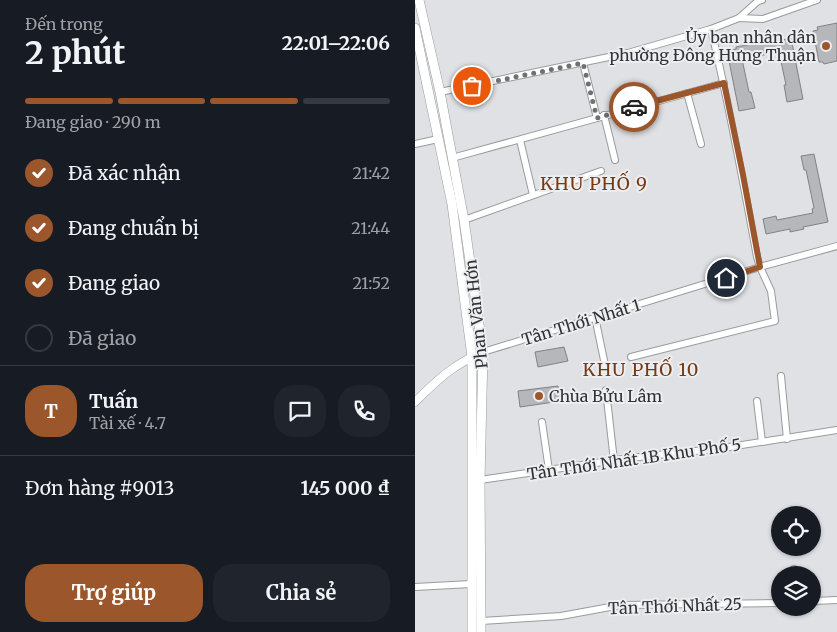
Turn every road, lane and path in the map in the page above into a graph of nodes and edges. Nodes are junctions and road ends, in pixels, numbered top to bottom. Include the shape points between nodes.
1 (419, 0) edge
2 (762, 0) edge
3 (817, 0) edge
4 (739, 18) junction
5 (415, 28) edge
6 (711, 29) junction
7 (583, 63) junction
8 (724, 83) junction
9 (440, 92) junction
10 (687, 93) junction
11 (604, 115) junction
12 (597, 118) junction
13 (438, 139) junction
14 (520, 140) junction
15 (415, 144) edge
16 (701, 144) dead end
17 (452, 158) junction
18 (615, 160) dead end
19 (601, 171) dead end
20 (533, 195) junction
21 (464, 220) junction
22 (837, 246) edge
23 (760, 267) junction
24 (595, 317) junction
25 (483, 352) junction
26 (472, 356) junction
27 (631, 357) dead end
28 (605, 365) dead end
29 (781, 376) dead end
30 (605, 390) dead end
31 (757, 401) dead end
32 (415, 402) edge
33 (542, 422) dead end
34 (837, 430) edge
35 (787, 439) junction
36 (762, 442) junction
37 (614, 461) junction
38 (549, 470) junction
39 (480, 480) junction
40 (471, 584) junction
41 (415, 587) edge
42 (837, 600) edge
43 (821, 601) edge
44 (771, 603) edge
45 (481, 621) junction
46 (472, 632) edge
47 (481, 632) edge

1 - 9 main road, Phan Văn Hớn
2 - 4 street
3 - 4 street via 763,19
4 - 6 street
5 - 13 main road, Phan Văn Hớn
6 - 7 street
6 - 8 street
7 - 9 street
7 - 12 street
8 - 10 street
8 - 23 street
9 - 17 main road, Phan Văn Hớn
10 - 11 street
10 - 16 street
11 - 12 street
11 - 18 street
12 - 14 street
13 - 15 street
13 - 26 main road, Phan Văn Hớn via 458,242
14 - 17 street
14 - 20 street
17 - 21 main road, Phan Văn Hớn
19 - 20 street
20 - 21 street
21 - 25 main road, Phan Văn Hớn
22 - 23 street, Tân Thới Nhất 1
23 - 24 street, Tân Thới Nhất 1
23 - 27 street via 771,291 775,321
24 - 25 street, Tân Thới Nhất 1
24 - 28 street
25 - 26 street, Tân Thới Nhất 1
25 - 39 main road, Phan Văn Hớn
26 - 32 street, Tân Thới Nhất 1 via 440,377
26 - 40 main road, Phan Văn Hớn
29 - 35 street
30 - 37 street
31 - 36 street
33 - 38 street
34 - 35 street, Tân Thới Nhất 1B Khu Phố 5
35 - 36 street, Tân Thới Nhất 1B Khu Phố 5
36 - 37 street, Tân Thới Nhất 1B Khu Phố 5
37 - 38 street, Tân Thới Nhất 1B Khu Phố 5
38 - 39 street, Tân Thới Nhất 1B Khu Phố 5
39 - 45 main road, Phan Văn Hớn
40 - 41 street
40 - 46 main road, Phan Văn Hớn
42 - 43 street
44 - 45 street, Tân Thới Nhất 25 via 621,605 561,616
45 - 47 main road, Phan Văn Hớn

